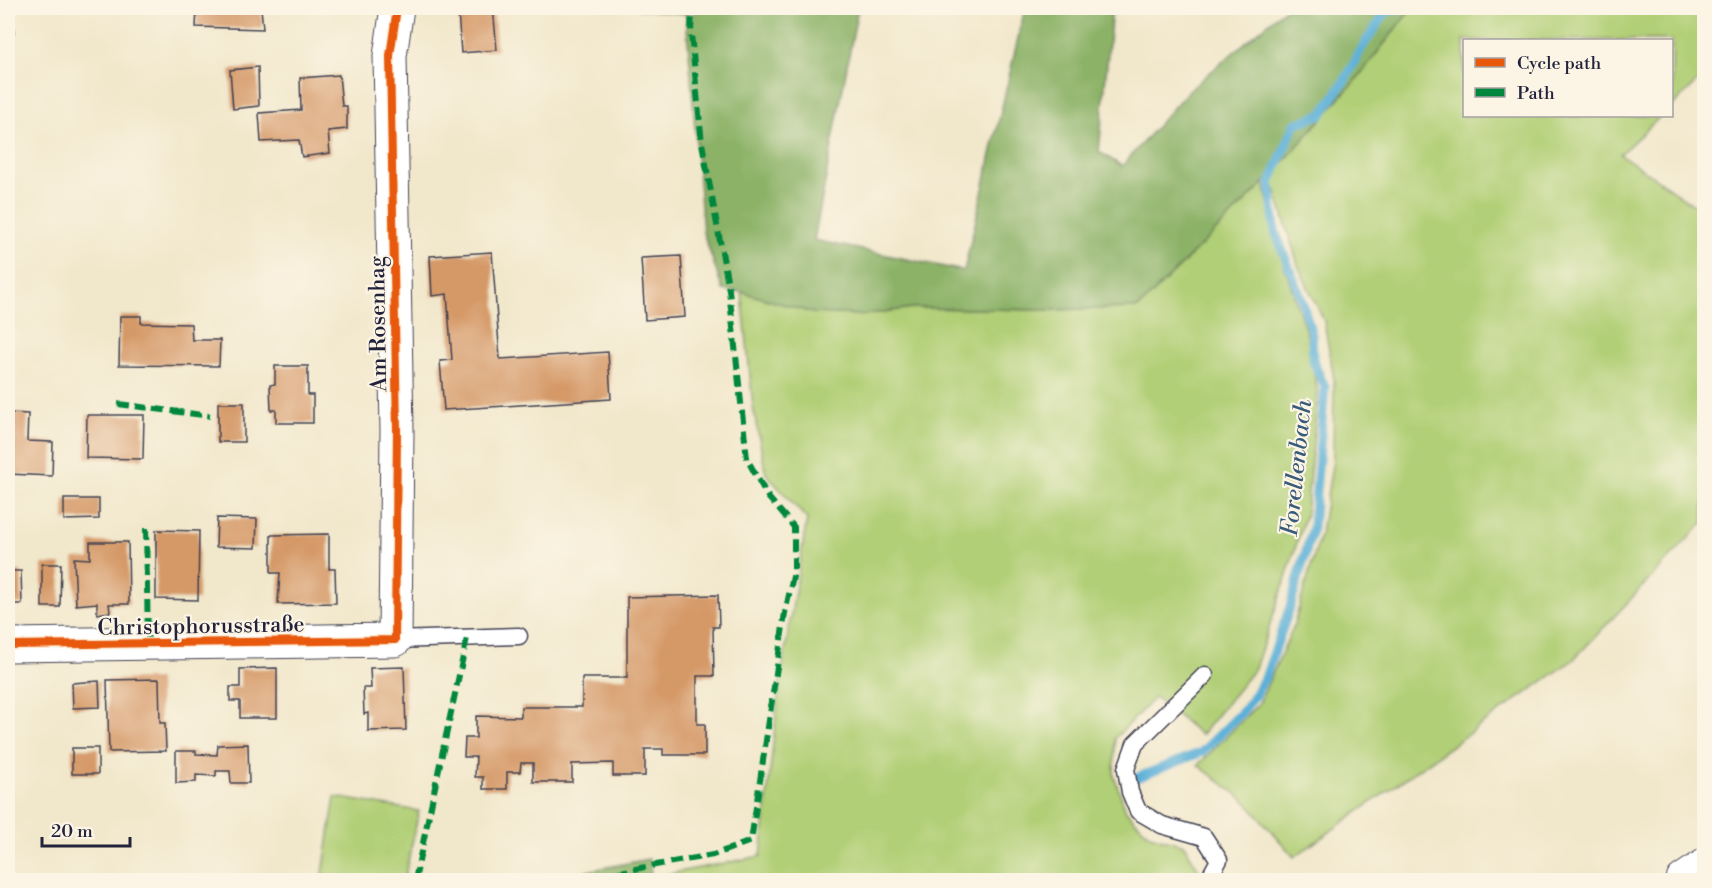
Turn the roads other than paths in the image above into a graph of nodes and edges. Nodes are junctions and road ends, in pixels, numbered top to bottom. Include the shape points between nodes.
1 (397, 8) edge
2 (519, 636) dead end
3 (395, 640) junction
4 (8, 645) edge
5 (1205, 675) dead end
6 (1704, 866) edge
7 (1208, 880) edge
8 (1683, 880) edge

1 - 3 street, Am Rosenhag via 390,56 398,430
2 - 3 lane
3 - 4 street, Christophorusstraße
5 - 7 lane via 1135,744 1126,770 1138,811 1162,825 1204,837 1219,860
6 - 8 street

